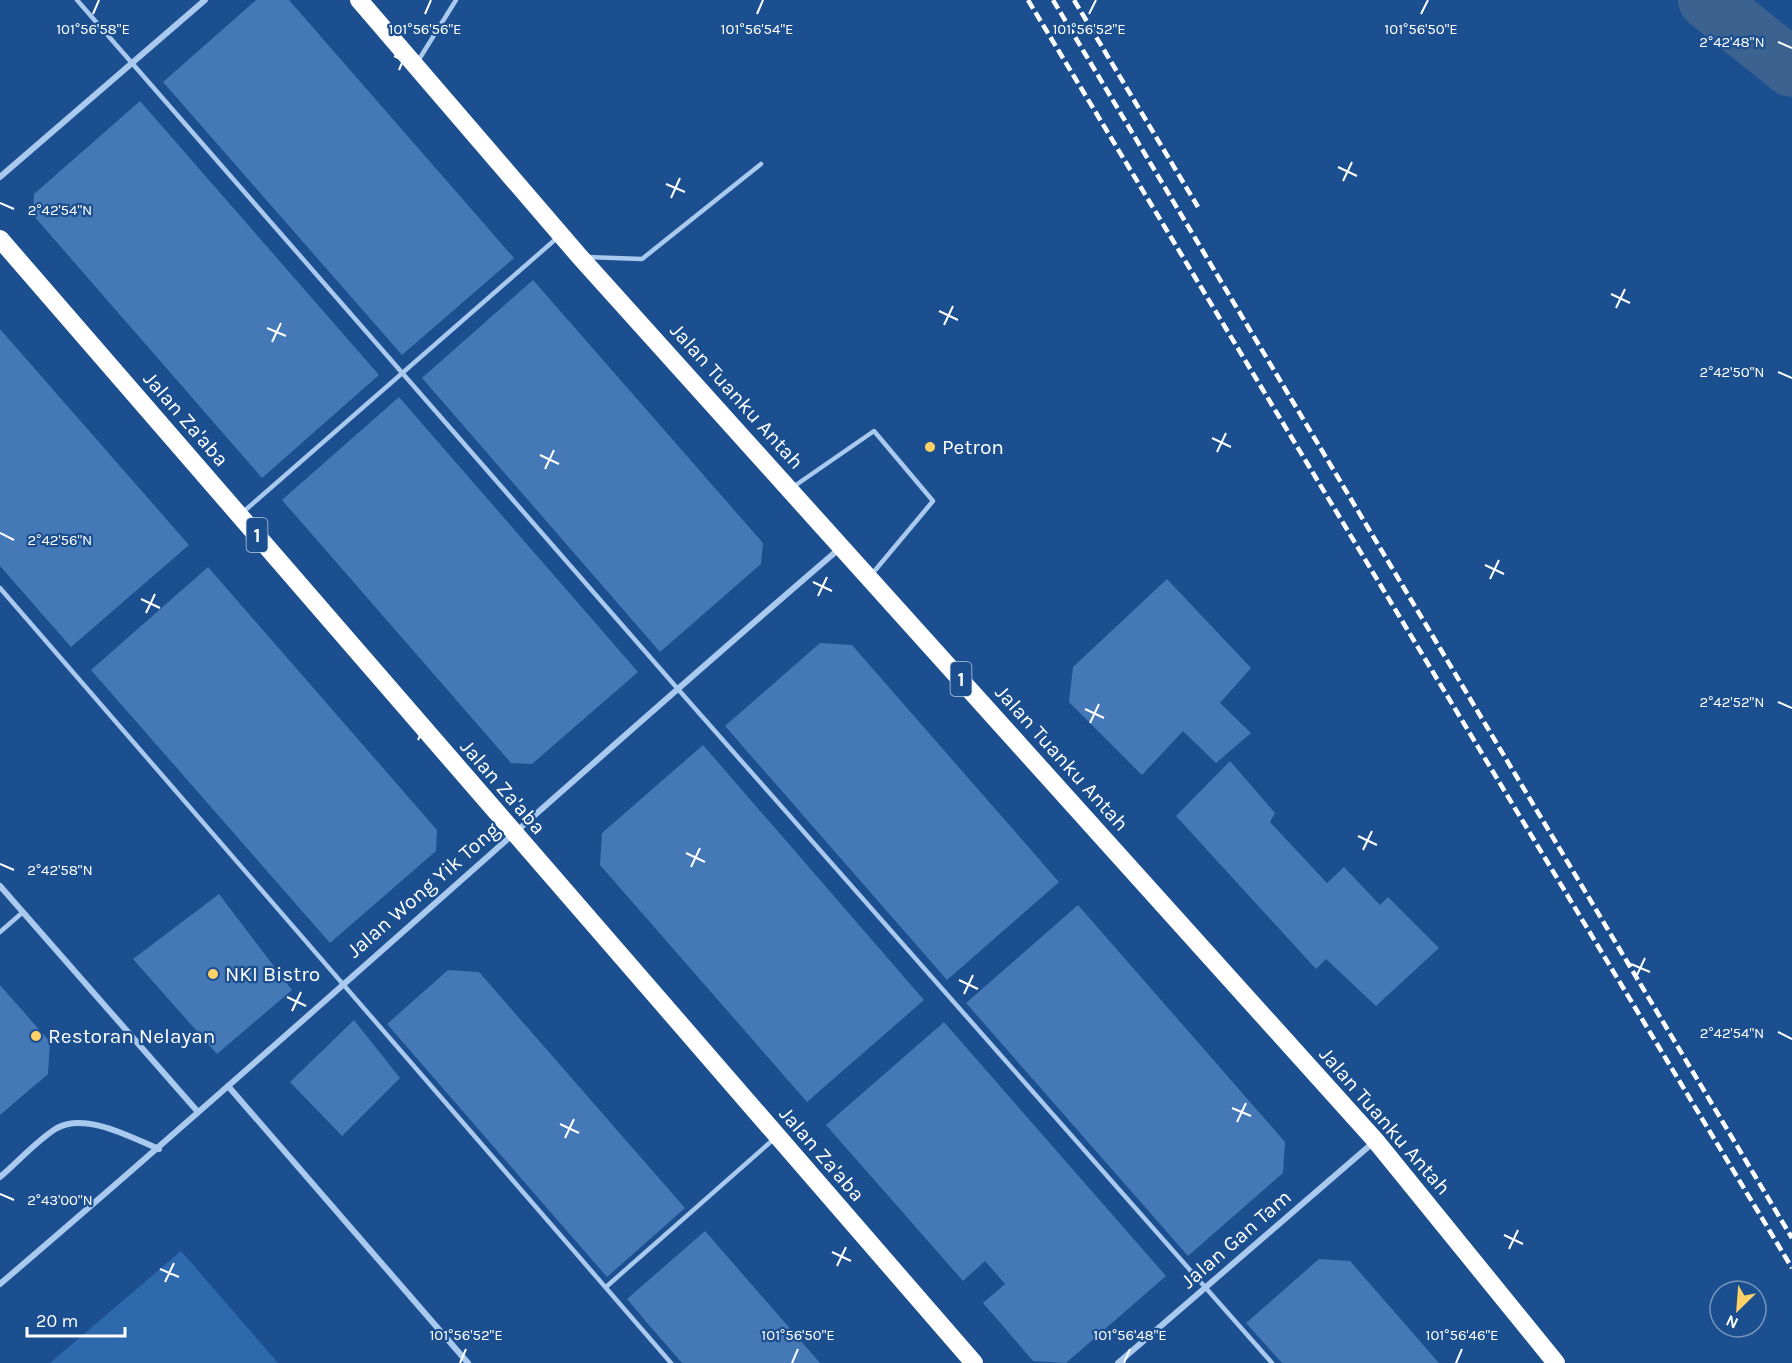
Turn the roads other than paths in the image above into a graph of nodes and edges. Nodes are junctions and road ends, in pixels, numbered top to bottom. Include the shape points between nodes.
1 (77, 0) edge
2 (205, 0) edge
3 (359, 0) edge
4 (456, 0) edge
5 (132, 63) junction
6 (416, 65) junction
7 (761, 165) dead end
8 (0, 177) edge
9 (561, 235) junction
10 (0, 239) edge
11 (580, 257) junction
12 (402, 373) junction
13 (790, 489) junction
14 (240, 515) junction
15 (842, 547) junction
16 (869, 577) junction
17 (0, 588) edge
18 (677, 688) junction
19 (513, 833) junction
20 (0, 886) edge
21 (23, 912) junction
22 (0, 932) edge
23 (341, 984) junction
24 (228, 1086) junction
25 (198, 1112) junction
26 (777, 1137) junction
27 (1375, 1140) junction
28 (159, 1149) junction
29 (0, 1177) edge
30 (0, 1284) edge
31 (606, 1287) junction
32 (1207, 1287) junction
33 (468, 1363) edge
34 (672, 1363) edge
35 (974, 1363) edge
36 (1118, 1363) edge
37 (1272, 1363) edge
38 (1556, 1363) edge

1 - 5 lane
2 - 5 street
3 - 6 highway, Jalan Tuanku Antah / 1
4 - 6 lane
5 - 8 street
5 - 12 lane
6 - 9 highway, Jalan Tuanku Antah / 1
7 - 11 lane via 642,259
9 - 11 highway, Jalan Tuanku Antah / 1
9 - 12 lane
10 - 14 highway, Jalan Za'aba / 1
11 - 13 highway, Jalan Tuanku Antah / 1
12 - 14 lane
12 - 18 lane
13 - 15 highway, Jalan Tuanku Antah / 1
13 - 16 lane via 874,431 933,501
14 - 19 highway, Jalan Za'aba / 1
15 - 16 highway, Jalan Tuanku Antah / 1
15 - 18 street, Jalan Wong Yik Tong
16 - 27 highway, Jalan Tuanku Antah / 1
17 - 23 lane
18 - 19 street, Jalan Wong Yik Tong
18 - 32 lane
19 - 23 street, Jalan Wong Yik Tong
19 - 26 highway, Jalan Za'aba / 1
20 - 21 street
21 - 22 lane
21 - 25 street
23 - 24 street, Jalan Wong Yik Tong
23 - 31 lane
24 - 25 street, Jalan Wong Yik Tong
24 - 33 street
25 - 28 street, Jalan Wong Yik Tong
26 - 31 lane
26 - 35 highway, Jalan Za'aba / 1
27 - 32 street, Jalan Gan Tam
27 - 38 highway, Jalan Tuanku Antah / 1
28 - 29 street via 82,1123 58,1128
28 - 30 street, Jalan Wong Yik Tong
31 - 34 lane
32 - 36 street, Jalan Gan Tam
32 - 37 lane

